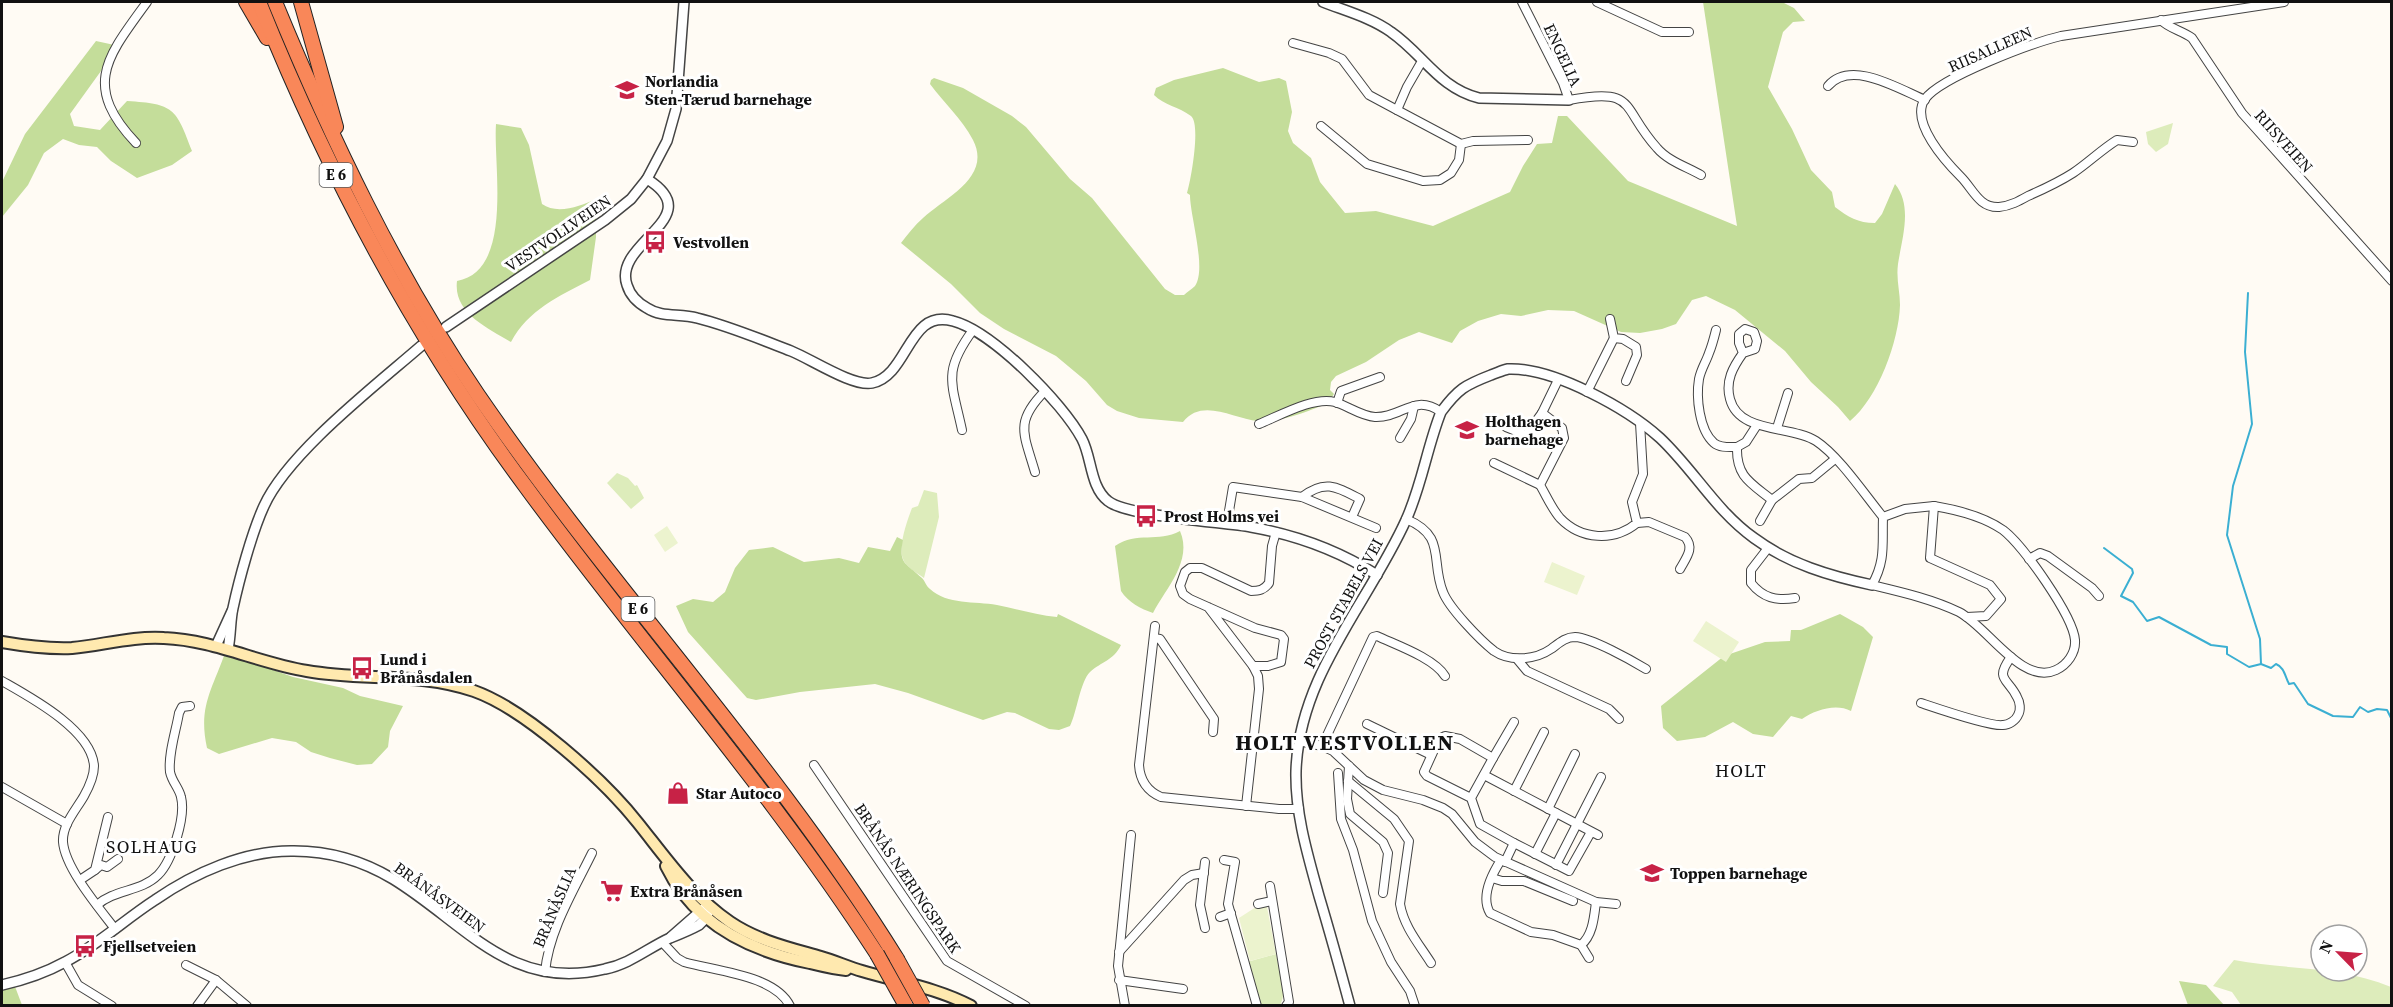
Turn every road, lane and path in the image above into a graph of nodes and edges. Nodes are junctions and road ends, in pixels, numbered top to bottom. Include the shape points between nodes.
1 (147, 2) edge
2 (246, 2) edge
3 (259, 2) edge
4 (275, 2) edge
5 (301, 2) edge
6 (684, 2) edge
7 (1323, 2) edge
8 (1522, 2) edge
9 (1597, 2) edge
10 (2284, 2) edge
11 (2161, 20) junction
12 (1689, 32) dead end
13 (1293, 43) dead end
14 (280, 53) junction
15 (1422, 61) junction
16 (1828, 86) dead end
17 (1569, 100) junction
18 (1925, 100) junction
19 (1397, 110) junction
20 (1322, 126) dead end
21 (1528, 140) dead end
22 (2133, 142) dead end
23 (136, 143) dead end
24 (1461, 144) junction
25 (339, 147) junction
26 (1701, 175) dead end
27 (647, 179) junction
28 (2391, 281) edge
29 (1611, 319) dead end
30 (446, 327) dead end
31 (973, 330) junction
32 (1716, 330) dead end
33 (1614, 338) junction
34 (421, 346) dead end
35 (1743, 353) dead end
36 (1380, 377) dead end
37 (1558, 380) junction
38 (1626, 381) dead end
39 (1045, 391) junction
40 (1587, 392) junction
41 (1788, 393) dead end
42 (1337, 403) junction
43 (1414, 406) junction
44 (1441, 412) junction
45 (1542, 413) junction
46 (1640, 423) junction
47 (1259, 424) dead end
48 (1757, 425) junction
49 (1506, 427) dead end
50 (1777, 428) junction
51 (962, 430) dead end
52 (1400, 438) dead end
53 (1737, 447) junction
54 (1835, 459) junction
55 (1494, 463) dead end
56 (1035, 472) dead end
57 (1540, 485) junction
58 (1302, 497) junction
59 (1772, 500) junction
60 (1934, 506) junction
61 (1352, 517) junction
62 (1883, 517) junction
63 (1406, 519) junction
64 (1760, 521) dead end
65 (1227, 523) junction
66 (1637, 523) junction
67 (1376, 528) dead end
68 (1276, 532) junction
69 (1768, 548) junction
70 (2030, 559) junction
71 (1680, 569) dead end
72 (1377, 575) junction
73 (1872, 585) junction
74 (2099, 596) dead end
75 (1795, 598) dead end
76 (1208, 607) junction
77 (1967, 617) junction
78 (1155, 626) dead end
79 (1154, 638) junction
80 (2, 642) edge
81 (222, 647) junction
82 (2011, 657) junction
83 (1517, 659) junction
84 (1253, 666) junction
85 (1646, 669) dead end
86 (1445, 676) dead end
87 (2, 681) edge
88 (1921, 703) dead end
89 (190, 706) dead end
90 (1619, 719) dead end
91 (1514, 722) dead end
92 (1367, 723) dead end
93 (1213, 732) dead end
94 (1545, 732) dead end
95 (1299, 741) junction
96 (1323, 746) junction
97 (1575, 754) dead end
98 (1431, 755) junction
99 (1493, 758) junction
100 (814, 765) dead end
101 (1350, 766) junction
102 (1338, 773) dead end
103 (1484, 775) junction
104 (1601, 777) dead end
105 (1348, 781) junction
106 (2, 787) edge
107 (1515, 791) junction
108 (1471, 798) junction
109 (1246, 806) junction
110 (1299, 809) junction
111 (1548, 809) junction
112 (1556, 813) junction
113 (108, 817) dead end
114 (1357, 821) junction
115 (67, 824) junction
116 (1577, 824) junction
117 (1346, 830) junction
118 (1131, 835) dead end
119 (1514, 843) junction
120 (592, 853) dead end
121 (661, 854) junction
122 (1535, 854) junction
123 (118, 859) dead end
124 (1224, 860) dead end
125 (1503, 861) junction
126 (1205, 862) dead end
127 (1556, 865) junction
128 (95, 870) junction
129 (1204, 873) junction
130 (1492, 878) junction
131 (80, 880) junction
132 (1270, 886) dead end
133 (1383, 893) dead end
134 (1272, 901) junction
135 (1573, 902) dead end
136 (1596, 902) junction
137 (1258, 903) dead end
138 (1616, 904) dead end
139 (97, 906) junction
140 (711, 907) junction
141 (1231, 913) junction
142 (702, 915) junction
143 (1220, 917) dead end
144 (1205, 928) dead end
145 (115, 929) junction
146 (666, 940) junction
147 (1581, 945) junction
148 (1119, 952) junction
149 (1589, 958) dead end
150 (65, 962) junction
151 (1431, 963) dead end
152 (186, 965) dead end
153 (859, 970) junction
154 (544, 972) junction
155 (216, 980) junction
156 (1119, 980) junction
157 (2, 985) edge
158 (1183, 989) dead end
159 (1290, 1004) edge
160 (112, 1005) edge
161 (197, 1005) edge
162 (247, 1005) edge
163 (790, 1005) edge
164 (905, 1005) edge
165 (923, 1005) edge
166 (971, 1005) edge
167 (1026, 1005) edge
168 (1125, 1005) edge
169 (1257, 1005) edge
170 (1350, 1005) edge
171 (1415, 1005) edge

1 - 23 street via 117,43 105,69 108,104
2 - 14 highway, E 6
3 - 14 highway, E 6
4 - 25 highway, E 6
5 - 25 highway, E 6 via 332,106
6 - 27 street, VESTVOLLVEIEN via 675,115 662,153
7 - 15 street via 1392,32
8 - 17 street, ENGELIA
9 - 12 street via 1662,32
10 - 11 street, RIISALLEEN
11 - 18 street, RIISALLEEN via 2027,45 1944,84
11 - 28 street, RIISVEIEN via 2192,38 2242,113
13 - 19 street via 1342,59 1370,95
14 - 164 highway, E 6, bridge via 359,222 465,400 524,486 791,828 877,954
15 - 17 street via 1451,87 1467,95
15 - 19 street
16 - 18 street via 1834,78 1854,74
17 - 26 street, ENGELIA via 1598,95 1618,99 1629,106 1662,153
18 - 22 street via 1924,124 1942,157 1981,201 1996,207 2009,206 2051,186 2116,140
19 - 24 street
20 - 24 street via 1372,167 1423,181 1440,180 1451,173 1459,160
21 - 24 street
25 - 165 highway, E 6, bridge via 392,250 477,393 588,545 799,814 855,893
27 - 30 street, VESTVOLLVEIEN via 631,199 605,220
27 - 31 street via 665,194 666,213 660,227 629,258 625,273 630,292 651,311 715,323 866,383 889,373 915,334 930,322 947,319
29 - 33 street
31 - 39 street via 1012,359
31 - 51 street via 951,371
32 - 53 street via 1703,362 1698,402 1714,443
33 - 38 street via 1636,347 1637,355
33 - 40 street
34 - 81 street via 310,446 274,488 256,527
35 - 48 street via 1729,377 1730,402 1744,419
36 - 42 street via 1347,387
37 - 40 street, PROST STABELS VEI
37 - 44 street, PROST STABELS VEI via 1507,369 1466,385
37 - 45 street
39 - 56 street via 1024,420
39 - 65 street via 1081,437 1097,485 1107,501 1127,509
40 - 46 street, PROST STABELS VEI
41 - 50 street
42 - 43 street via 1374,417
42 - 47 street via 1318,402
43 - 44 street via 1426,404
43 - 52 street
44 - 63 street, PROST STABELS VEI
45 - 49 street via 1526,435
45 - 57 street via 1562,428 1564,438
46 - 66 street via 1643,474 1632,502
46 - 69 street, PROST STABELS VEI via 1660,438 1732,521
48 - 50 street
48 - 53 street via 1746,442
50 - 54 street via 1816,441
53 - 59 street via 1736,460 1744,478
54 - 59 street via 1812,478 1799,479
54 - 62 street
55 - 57 street
57 - 66 street via 1560,518 1578,530 1611,537
58 - 61 street
58 - 61 street via 1326,485 1334,487 1360,499
58 - 65 street via 1233,487
59 - 64 street
60 - 62 street, PROST STABELS VEI via 1905,509
60 - 70 street, PROST STABELS VEI via 1979,517 2003,530
60 - 77 street via 1930,558 1990,585 2001,599 1986,616
61 - 67 street
62 - 73 street via 1883,556
63 - 72 street, PROST STABELS VEI
63 - 83 street via 1434,542 1442,591 1449,602 1492,649
65 - 68 street
66 - 71 street via 1649,522 1689,541 1690,548
68 - 72 street via 1331,550
68 - 76 street via 1269,583 1259,591 1202,568 1185,572 1180,582 1183,594
69 - 73 street, PROST STABELS VEI via 1814,570
69 - 75 street via 1751,570 1751,583 1765,596
70 - 74 street via 2040,553 2048,556
70 - 82 street, PROST STABELS VEI via 2068,622 2074,649 2063,666 2053,672 2030,671
72 - 95 street, PROST STABELS VEI via 1321,672
73 - 77 street, PROST STABELS VEI via 1937,603
76 - 84 street
76 - 84 street via 1281,635 1281,662
77 - 82 street, PROST STABELS VEI
78 - 79 street
79 - 93 street via 1160,639 1214,719
79 - 109 street via 1139,765 1142,781 1152,794 1161,797
80 - 81 main road via 69,648 163,638
81 - 121 main road via 300,670 437,682 489,697 585,767 622,804
82 - 88 street via 2003,680 2020,703 2014,721 2003,725 1991,723
83 - 85 street via 1541,654 1575,637
83 - 90 street via 1527,671 1598,704
84 - 109 street via 1259,689
86 - 96 street via 1422,658 1373,637
87 - 115 street via 63,721 89,748 94,766 92,777
89 - 139 street via 182,707 179,713 171,763 172,779 182,804 168,861 145,885 111,896
91 - 99 street
92 - 98 street
94 - 107 street
95 - 96 street
95 - 110 street, PROST STABELS VEI
96 - 101 street
97 - 111 street
98 - 99 street via 1439,740 1450,735
98 - 108 street via 1424,772 1427,776
99 - 103 street
100 - 167 street, BRÅNÅS NÆRINGSPARK via 947,962
101 - 105 street
101 - 125 street via 1364,780 1383,790 1443,808 1475,842
102 - 117 street via 1340,813
103 - 107 street
103 - 108 street
104 - 116 street
105 - 114 street via 1348,807
105 - 151 street via 1394,819 1409,841 1401,912
106 - 115 street
107 - 111 street
108 - 119 street via 1480,824
109 - 110 street
110 - 170 street, PROST STABELS VEI via 1309,860
111 - 112 street
112 - 116 street
112 - 122 street
113 - 128 street
114 - 117 street
114 - 133 street via 1387,849
115 - 131 street via 64,846
116 - 127 street
116 - 127 street via 1594,833 1569,871
117 - 171 street via 1372,921
118 - 148 street
119 - 122 street
119 - 125 street
120 - 154 street, BRÅNÅSLIA via 556,929
121 - 140 main road
121 - 142 main road via 677,884
122 - 127 street
123 - 128 street
124 - 141 street via 1235,862 1228,904
125 - 130 street
125 - 136 street
126 - 129 street
128 - 131 street
129 - 144 street via 1200,905
129 - 148 street via 1184,880
130 - 135 street via 1524,881
130 - 147 street via 1486,896 1490,913 1531,932 1552,934
131 - 139 street
132 - 134 street
134 - 137 street
134 - 159 street
136 - 138 street
136 - 147 street via 1593,925
139 - 145 street
140 - 142 street, BRÅNÅSVEIEN
140 - 153 main road via 763,940
141 - 143 street
141 - 169 street
142 - 146 street, BRÅNÅSVEIEN
142 - 153 main road via 737,940 769,953
145 - 150 street, BRÅNÅSVEIEN
145 - 154 street, BRÅNÅSVEIEN via 165,893 223,865 274,852 313,852 375,869 498,956
146 - 154 street, BRÅNÅSVEIEN via 608,969 573,974
146 - 163 street via 684,962 760,981 782,993
147 - 149 street
148 - 156 street
150 - 157 street, BRÅNÅSVEIEN
150 - 160 street via 78,985
152 - 155 street
153 - 166 main road
155 - 161 street
155 - 162 street
156 - 158 street
156 - 168 street

